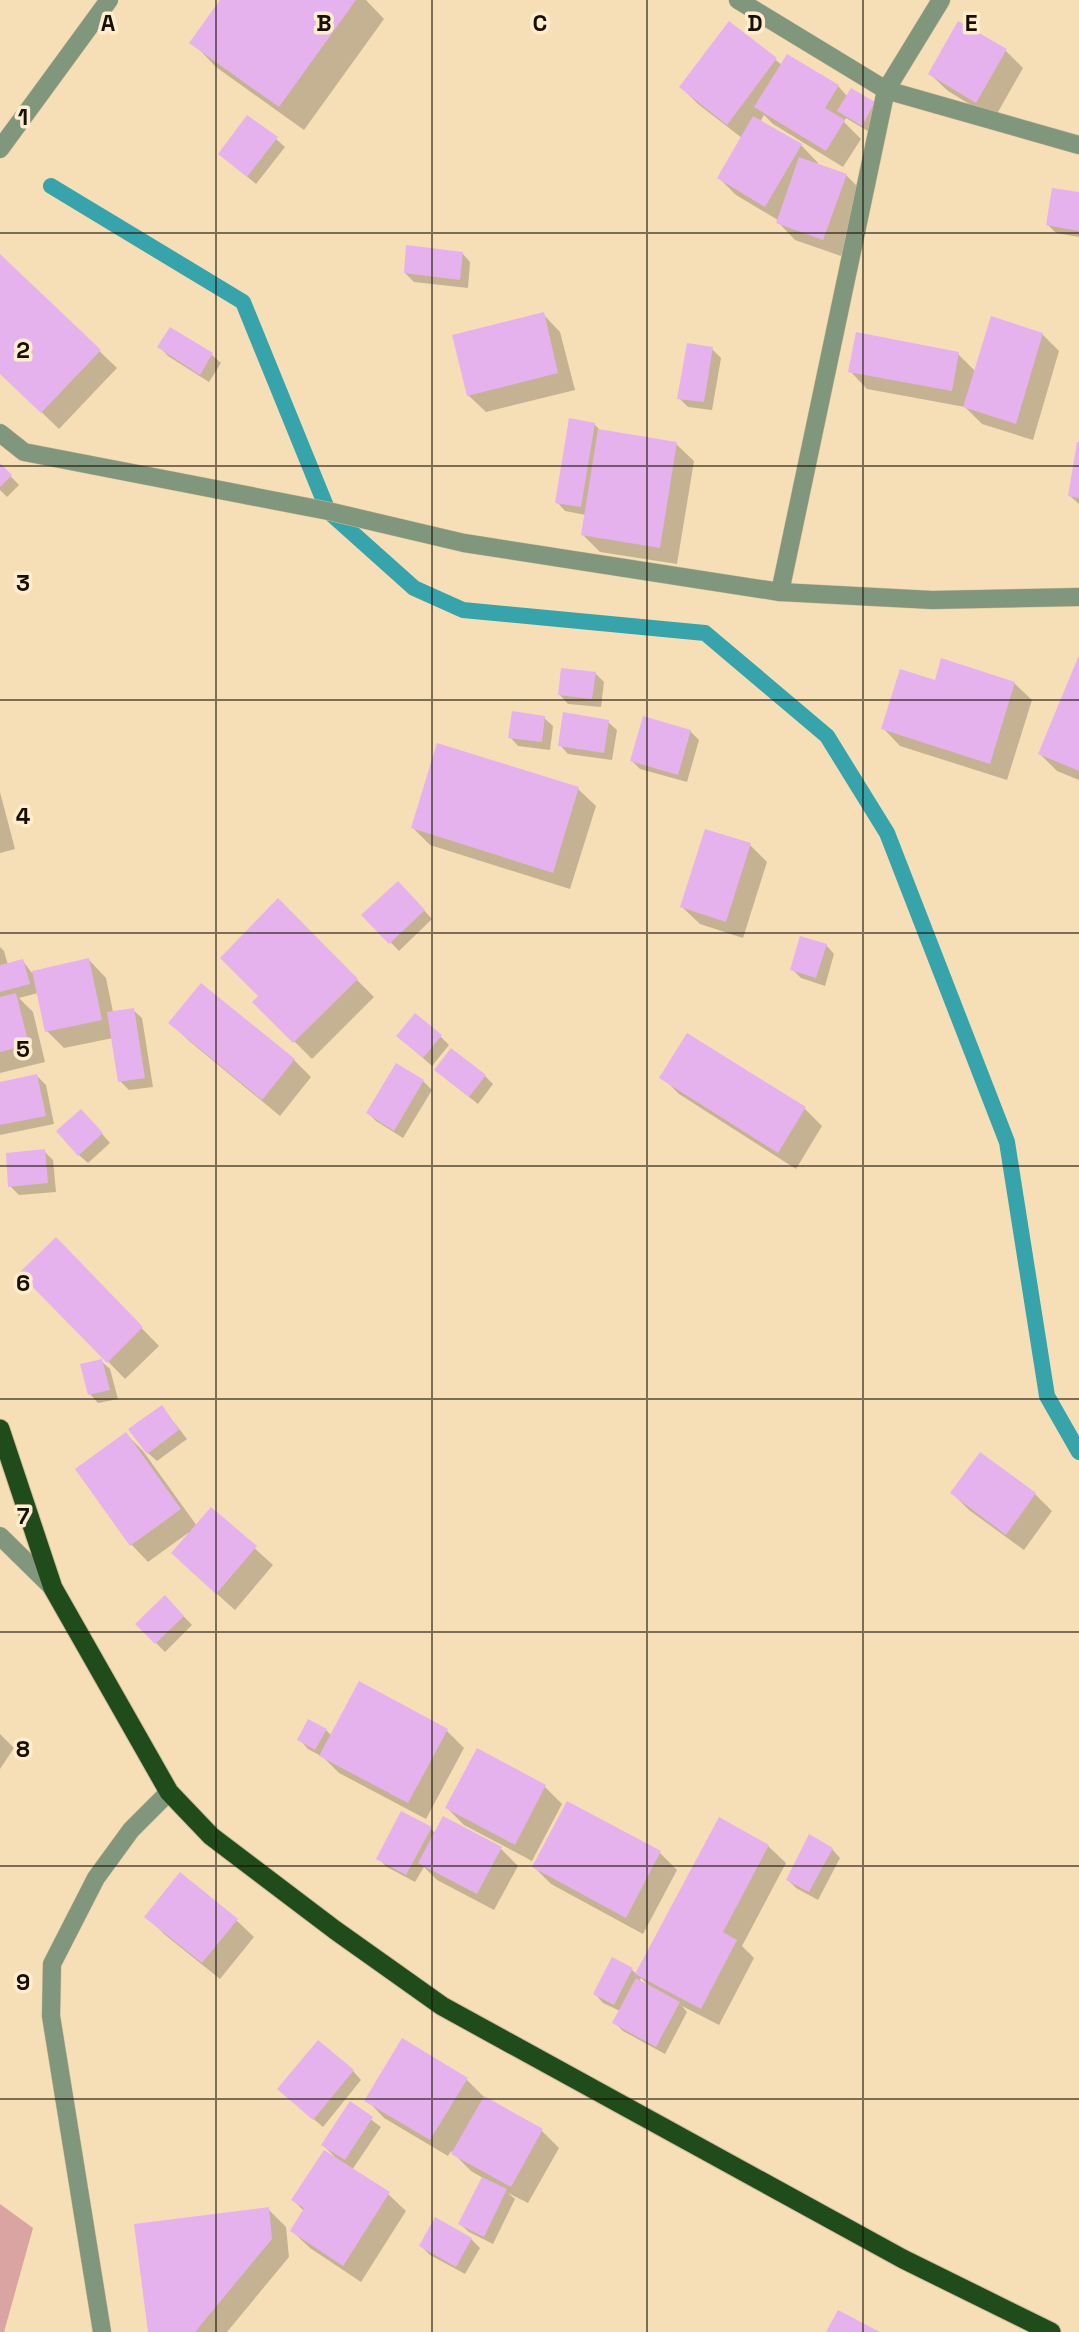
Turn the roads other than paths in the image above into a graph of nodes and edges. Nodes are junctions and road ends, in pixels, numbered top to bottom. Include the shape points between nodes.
1 (109, 0) edge
2 (738, 0) edge
3 (941, 0) edge
4 (887, 90) junction
5 (1079, 145) edge
6 (0, 149) edge
7 (0, 433) edge
8 (780, 592) junction
9 (1079, 597) edge
10 (0, 1429) edge
11 (0, 1536) edge
12 (53, 1588) junction
13 (169, 1792) junction
14 (102, 2332) edge
15 (1051, 2332) edge

1 - 6 street
2 - 4 street
3 - 4 street
4 - 5 street
4 - 8 street
7 - 8 street via 24,452 464,542
8 - 9 street via 932,600
10 - 12 highway
11 - 12 street
12 - 13 highway
13 - 14 street via 131,1830 96,1878 51,1965 51,2017
13 - 15 highway via 211,1836 442,2006 903,2259

